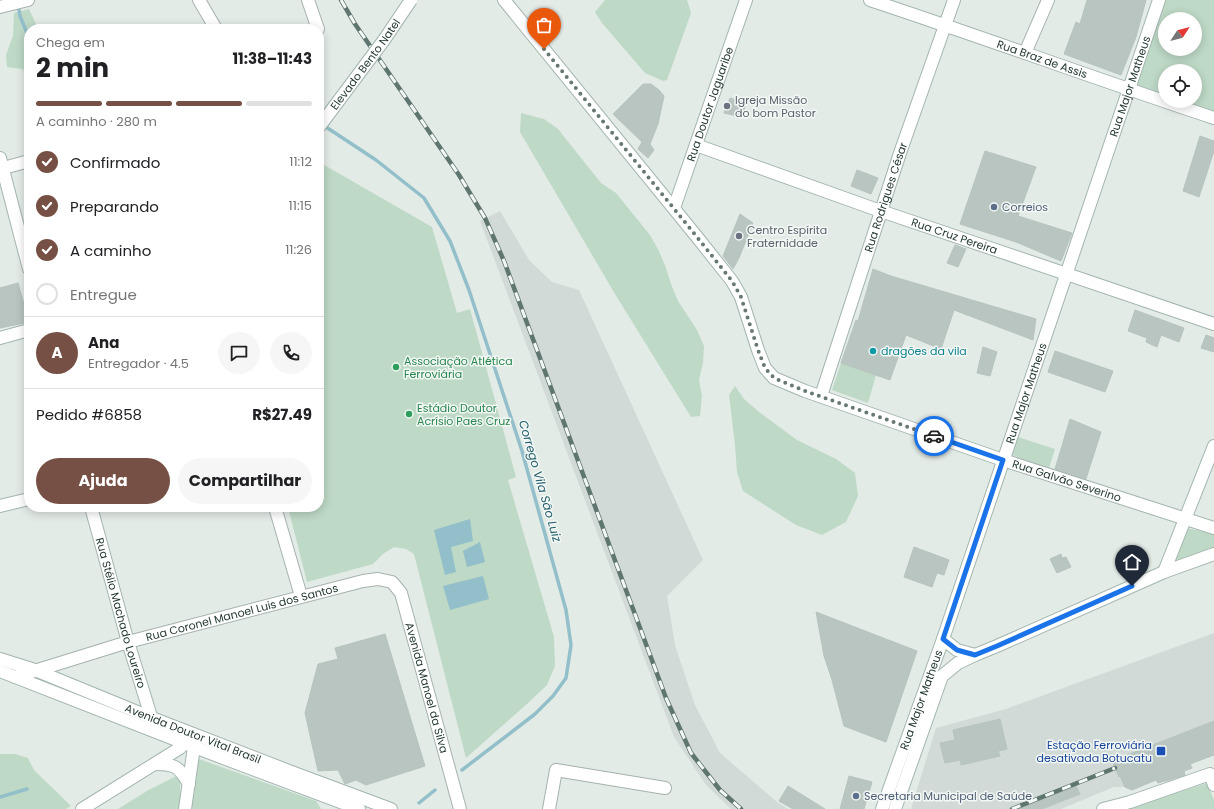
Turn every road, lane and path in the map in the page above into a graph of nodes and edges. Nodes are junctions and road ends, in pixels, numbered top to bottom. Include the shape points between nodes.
1 (28, 0) edge
2 (199, 0) edge
3 (308, 0) edge
4 (411, 0) edge
5 (504, 0) edge
6 (746, 0) edge
7 (870, 0) edge
8 (954, 0) edge
9 (1048, 0) edge
10 (1159, 0) edge
11 (3, 7) edge
12 (213, 24) edge
13 (316, 24) edge
14 (946, 25) junction
15 (1025, 53) junction
16 (1129, 90) junction
17 (1214, 118) edge
18 (324, 120) edge
19 (696, 145) junction
20 (24, 162) edge
21 (1, 165) edge
22 (674, 208) junction
23 (881, 211) junction
24 (24, 250) edge
25 (1066, 274) junction
26 (1214, 324) edge
27 (24, 331) edge
28 (0, 338) edge
29 (820, 396) junction
30 (1214, 446) edge
31 (1003, 460) junction
32 (24, 500) edge
33 (0, 506) edge
34 (92, 512) edge
35 (276, 512) edge
36 (1185, 519) junction
37 (1214, 528) edge
38 (1214, 554) edge
39 (1164, 572) junction
40 (378, 579) joint
41 (301, 596) junction
42 (943, 639) junction
43 (128, 642) junction
44 (975, 655) junction
45 (0, 659) edge
46 (35, 670) junction
47 (0, 671) edge
48 (15, 677) junction
49 (152, 718) junction
50 (155, 731) junction
51 (188, 731) junction
52 (189, 745) junction
53 (155, 764) junction
54 (1212, 779) edge
55 (189, 784) junction
56 (665, 788) dead end
57 (320, 794) junction
58 (458, 807) edge
59 (389, 808) edge
60 (82, 809) edge
61 (185, 809) edge
62 (330, 809) edge
63 (358, 809) edge
64 (549, 809) edge
65 (882, 809) edge
66 (895, 809) edge
67 (1103, 809) edge

1 - 11 main road
2 - 12 main road
3 - 13 main road
4 - 18 main road, Elevado Bento Natel, bridge
5 - 22 main road, Rua Galvão Severino
6 - 19 main road, Rua Doutor Jaguaribe
7 - 14 main road, Rua Braz de Assis
8 - 14 main road, Rua Rodrigues César
9 - 15 main road
10 - 16 main road, Rua Major Matheus
14 - 15 main road, Rua Braz de Assis
14 - 23 main road, Rua Rodrigues César
15 - 16 main road, Rua Braz de Assis
16 - 17 main road, Rua Braz de Assis
16 - 25 main road, Rua Major Matheus
19 - 22 main road, Rua Doutor Jaguaribe
19 - 23 main road, Rua Cruz Pereira
20 - 21 main road
21 - 24 main road
22 - 29 main road, Rua Galvão Severino via 735,286 765,368 774,378
23 - 25 main road, Rua Cruz Pereira
23 - 29 main road, Rua Rodrigues César
25 - 26 main road, Rua Cruz Pereira
25 - 31 main road, Rua Major Matheus
27 - 28 main road
29 - 31 main road, Rua Galvão Severino
30 - 36 main road
31 - 36 main road, Rua Galvão Severino
31 - 42 main road, Rua Major Matheus
32 - 33 main road
34 - 43 main road, Rua Stélio Machado Loureiro
35 - 41 main road
36 - 37 main road, Rua Galvão Severino
36 - 39 main road
38 - 39 main road, Rua Major Matheus
39 - 44 main road, Rua Major Matheus
40 - 41 main road, Rua Coronel Manoel Luis dos Santos
40 - 58 main road, Avenida Manoel da Silva via 392,582 401,593
41 - 43 main road, Rua Coronel Manoel Luis dos Santos
42 - 44 main road via 957,650
42 - 65 main road, Rua Major Matheus
43 - 46 main road, Rua Coronel Manoel Luis dos Santos
43 - 49 main road, Rua Stélio Machado Loureiro
44 - 66 main road, Rua Major Matheus via 958,663 942,676
45 - 46 main road, Avenida Doutor Vital Brasil
46 - 48 main road, Rua Coronel Manoel Luis dos Santos
46 - 49 main road, Avenida Doutor Vital Brasil
47 - 48 main road, Avenida Doutor Vital Brasil
48 - 50 main road, Avenida Doutor Vital Brasil
49 - 50 main road, Rua Stélio Machado Loureiro
49 - 51 main road, Avenida Doutor Vital Brasil
50 - 52 main road, Avenida Doutor Vital Brasil
51 - 52 main road
51 - 59 main road, Avenida Doutor Vital Brasil
52 - 53 main road
52 - 55 main road
52 - 57 main road, Avenida Doutor Vital Brasil
53 - 55 main road via 175,766
53 - 60 main road
54 - 67 main road
55 - 61 main road
56 - 64 main road via 556,770
57 - 62 main road
57 - 63 main road, Avenida Doutor Vital Brasil

